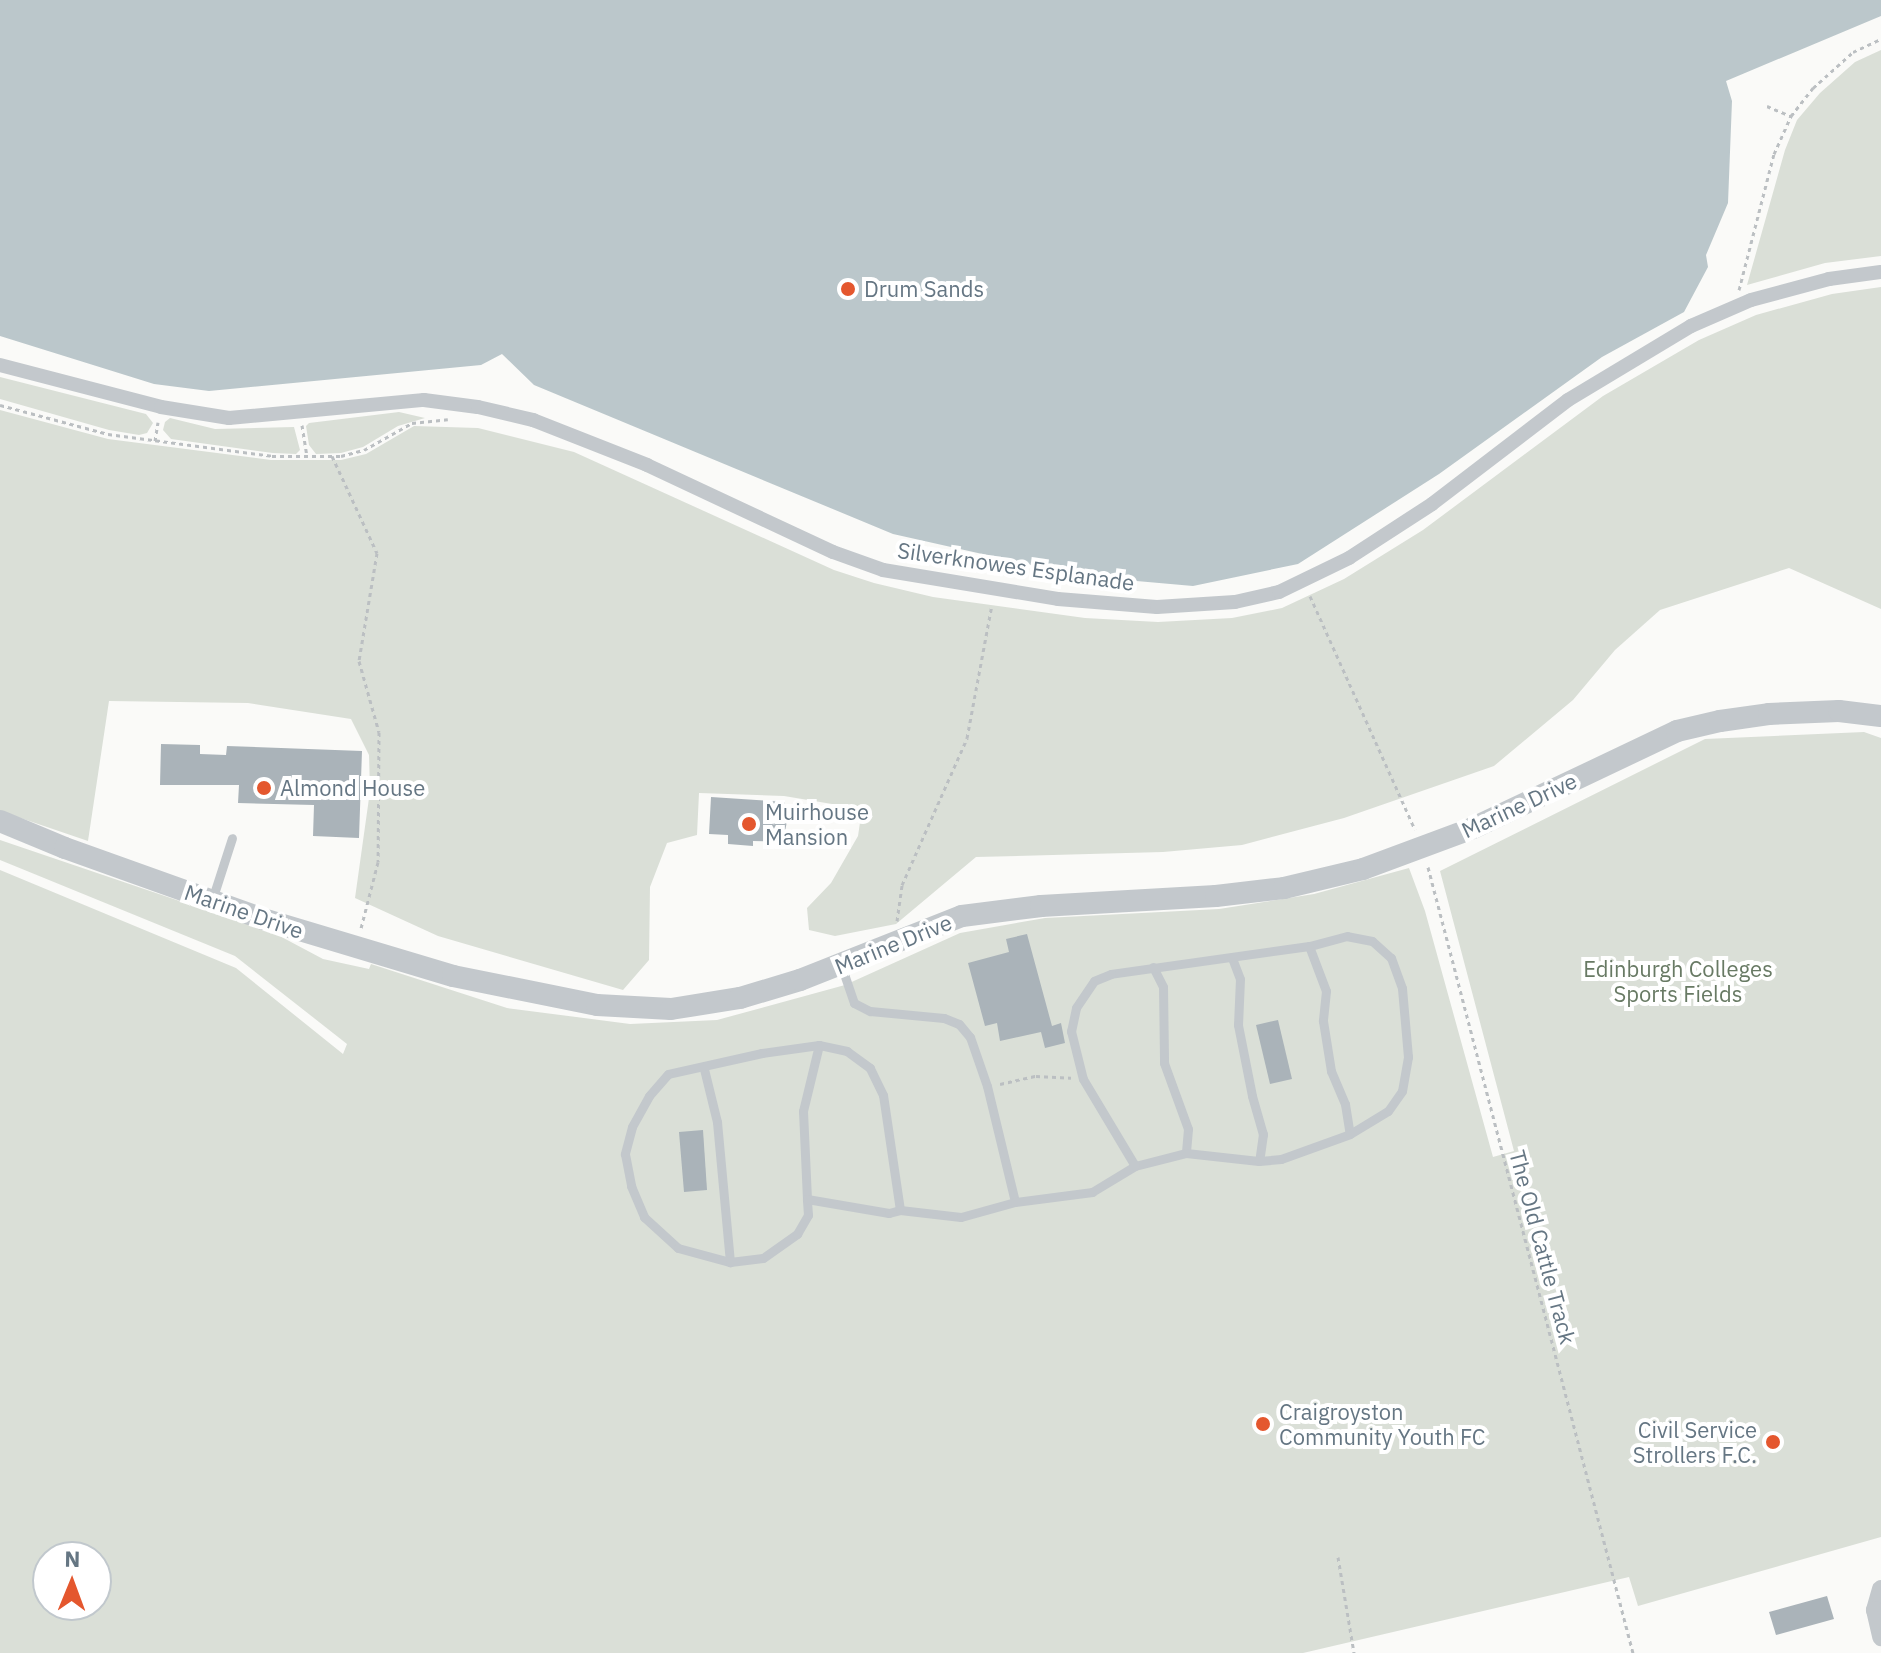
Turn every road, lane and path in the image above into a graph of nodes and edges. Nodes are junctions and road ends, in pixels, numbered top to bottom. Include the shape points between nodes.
1 (1881, 39) edge
2 (1767, 106) dead end
3 (1791, 116) junction
4 (1881, 272) edge
5 (1736, 305) junction
6 (0, 365) edge
7 (0, 405) edge
8 (161, 407) junction
9 (478, 407) junction
10 (300, 412) junction
11 (155, 441) junction
12 (332, 456) junction
13 (307, 457) junction
14 (1303, 580) junction
15 (994, 589) junction
16 (1881, 716) edge
17 (0, 821) edge
18 (232, 838) dead end
19 (1423, 848) junction
20 (212, 900) junction
21 (894, 942) junction
22 (1309, 946) junction
23 (356, 947) junction
24 (1232, 958) junction
25 (841, 965) junction
26 (1153, 967) junction
27 (819, 1045) junction
28 (704, 1069) junction
29 (1083, 1079) junction
30 (987, 1086) junction
31 (1350, 1134) junction
32 (1186, 1153) junction
33 (1259, 1161) junction
34 (1135, 1166) junction
35 (807, 1199) junction
36 (1015, 1202) junction
37 (900, 1210) junction
38 (730, 1262) junction
39 (1338, 1557) dead end
40 (1881, 1589) edge
41 (1881, 1637) edge
42 (1354, 1653) edge
43 (1633, 1653) edge

1 - 3 path via 1853,52
2 - 3 path
3 - 5 path via 1774,154
4 - 5 street, Silverknowes Esplanade via 1829,279
5 - 14 street, Silverknowes Esplanade via 1568,400 1432,504 1349,558
6 - 8 street, Silverknowes Esplanade
7 - 11 path
8 - 10 street, Silverknowes Esplanade via 229,418
8 - 11 path
9 - 10 street, Silverknowes Esplanade via 424,400
9 - 12 path via 440,422 412,423 364,450
9 - 15 street, Silverknowes Esplanade via 533,420 647,465 833,552 926,580
10 - 13 path
11 - 13 path
12 - 13 path
12 - 23 path via 377,553 359,661 379,732 378,862
14 - 15 street, Silverknowes Esplanade via 1279,592 1235,602 1157,607
14 - 19 path, The Old Cattle Track
15 - 21 path via 967,738 902,885
16 - 19 street, Marine Drive via 1839,711 1769,714 1677,731
17 - 20 street, Marine Drive
18 - 20 lane
19 - 21 street, Marine Drive via 1284,888 962,916
19 - 43 path, The Old Cattle Track
20 - 23 street, Marine Drive
21 - 25 street, Marine Drive
22 - 24 lane
22 - 31 lane via 1326,991 1323,1021 1331,1071
22 - 31 lane via 1347,936 1372,941 1391,958 1402,988 1408,1057 1402,1091 1388,1111
23 - 25 street, Marine Drive via 453,976 597,1005 671,1009 740,998
24 - 26 lane
24 - 33 lane via 1240,979 1238,1025 1263,1134
25 - 30 lane via 854,1003 870,1011 959,1024 970,1037
26 - 29 lane via 1111,974 1083,993 1071,1031
26 - 32 lane via 1163,987 1164,1063 1188,1129
27 - 28 lane
27 - 35 lane via 803,1111
27 - 37 lane via 847,1051 870,1068 883,1095
28 - 38 lane via 717,1122
28 - 38 lane via 668,1074 632,1127 625,1154 644,1217 678,1248
29 - 30 path via 1036,1076
29 - 34 lane
30 - 36 lane
31 - 33 lane via 1281,1159
32 - 33 lane
32 - 34 lane
34 - 36 lane via 1092,1192
35 - 37 lane via 889,1213
35 - 38 lane via 808,1215 797,1234 763,1258
36 - 37 lane via 961,1217
39 - 42 path
40 - 41 street via 1875,1610

